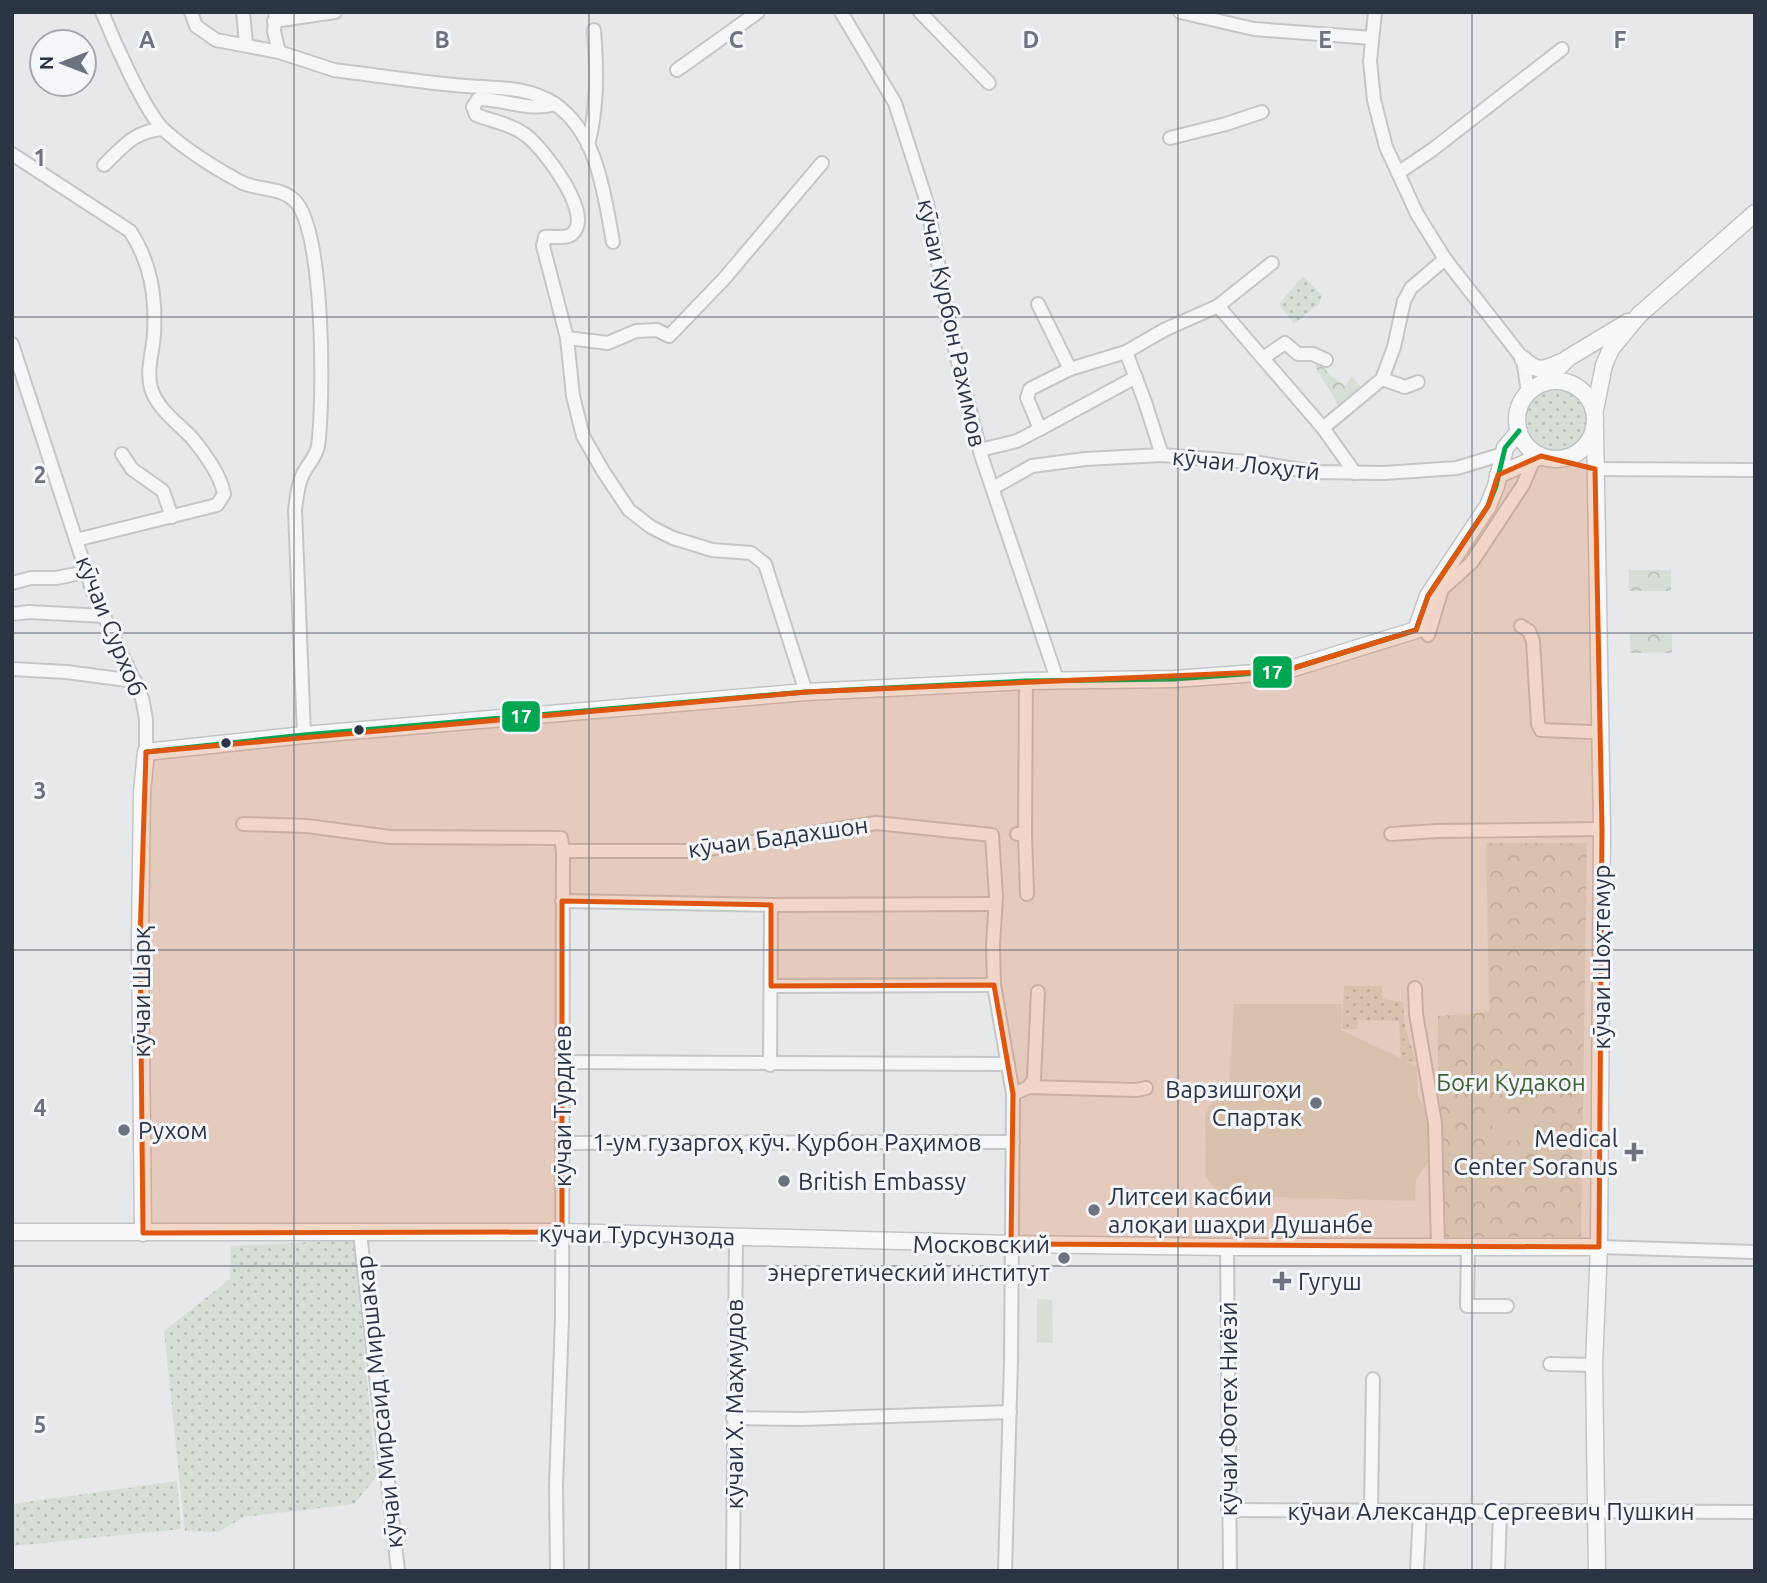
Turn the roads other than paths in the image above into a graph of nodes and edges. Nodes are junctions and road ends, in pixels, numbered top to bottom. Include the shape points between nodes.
1 (102, 12) edge
2 (191, 12) edge
3 (243, 12) edge
4 (335, 12) edge
5 (758, 12) edge
6 (920, 12) edge
7 (1180, 12) edge
8 (1375, 12) edge
9 (847, 14) edge
10 (275, 17) edge
11 (594, 30) dead end
12 (1372, 38) junction
13 (246, 44) junction
14 (1562, 50) dead end
15 (279, 51) junction
16 (677, 70) dead end
17 (989, 83) dead end
18 (555, 104) junction
19 (1262, 112) dead end
20 (163, 129) junction
21 (1170, 138) dead end
22 (588, 145) junction
23 (12, 154) edge
24 (822, 163) dead end
25 (104, 165) dead end
26 (1398, 173) junction
27 (1755, 213) edge
28 (613, 242) dead end
29 (1445, 259) junction
30 (1272, 263) dead end
31 (1038, 304) dead end
32 (1219, 306) junction
33 (1639, 315) junction
34 (567, 338) junction
35 (12, 344) edge
36 (1126, 352) junction
37 (1263, 358) junction
38 (1568, 358) junction
39 (1326, 359) dead end
40 (1523, 359) junction
41 (1070, 369) junction
42 (1136, 377) junction
43 (1382, 379) junction
44 (1418, 382) dead end
45 (1543, 383) junction
46 (1528, 392) junction
47 (1595, 410) junction
48 (1323, 428) junction
49 (1595, 428) junction
50 (1040, 429) junction
51 (1518, 431) junction
52 (980, 450) junction
53 (122, 454) dead end
54 (1503, 454) junction
55 (1162, 455) junction
56 (1537, 457) junction
57 (1564, 459) junction
58 (1595, 470) junction
59 (1755, 470) edge
60 (1354, 472) junction
61 (1497, 481) junction
62 (993, 488) junction
63 (172, 517) junction
64 (76, 540) junction
65 (86, 572) junction
66 (12, 583) edge
67 (12, 614) edge
68 (104, 616) junction
69 (1521, 626) dead end
70 (1429, 635) dead end
71 (12, 669) edge
72 (135, 681) junction
73 (1026, 681) junction
74 (1058, 682) junction
75 (806, 692) junction
76 (1590, 732) dead end
77 (304, 735) junction
78 (146, 751) junction
79 (243, 824) dead end
80 (1602, 829) junction
81 (1391, 834) dead end
82 (563, 851) junction
83 (1027, 894) dead end
84 (562, 901) junction
85 (994, 904) junction
86 (771, 905) junction
87 (993, 985) junction
88 (771, 986) junction
89 (1415, 988) dead end
90 (1038, 992) dead end
91 (562, 1062) junction
92 (1008, 1064) junction
93 (770, 1065) junction
94 (1029, 1087) junction
95 (1146, 1088) dead end
96 (1013, 1094) junction
97 (1013, 1142) junction
98 (562, 1143) junction
99 (12, 1232) edge
100 (143, 1233) junction
101 (360, 1233) junction
102 (562, 1233) junction
103 (736, 1238) junction
104 (1011, 1244) junction
105 (1227, 1247) junction
106 (1438, 1247) junction
107 (1468, 1247) junction
108 (1598, 1247) junction
109 (1755, 1252) edge
110 (1507, 1306) dead end
111 (1549, 1364) dead end
112 (1594, 1364) junction
113 (1373, 1379) dead end
114 (1010, 1412) junction
115 (733, 1418) junction
116 (1228, 1510) junction
117 (1371, 1511) junction
118 (1420, 1511) junction
119 (1500, 1511) junction
120 (1596, 1511) junction
121 (1755, 1512) edge
122 (398, 1571) edge
123 (556, 1571) edge
124 (733, 1571) edge
125 (1006, 1571) edge
126 (1230, 1571) edge
127 (1417, 1571) edge
128 (1498, 1571) edge
129 (1597, 1571) edge

1 - 20 street
2 - 13 street via 208,36
3 - 13 street
4 - 10 street
5 - 16 street
6 - 17 street
7 - 12 street via 1254,29
8 - 12 street
9 - 52 street, кӯчаи Курбон Рахимов via 895,103 927,203 950,329
10 - 15 street
11 - 22 street via 595,107
12 - 26 street via 1374,100
13 - 15 street
14 - 26 street
15 - 18 street via 334,70 529,92
18 - 22 street via 573,119
18 - 34 street via 528,107 478,99 473,107 476,115 525,134 557,168 570,194 577,223 574,231 543,241
19 - 21 street
20 - 25 street via 137,134
20 - 77 street via 240,182 294,200 306,224 320,296 321,352 318,450 298,485 295,510
22 - 28 street
23 - 63 street via 130,231 149,267 154,290 151,389 194,440 224,494 217,505
24 - 34 street via 723,280 669,335 636,331 608,343
26 - 29 street
27 - 33 main road
29 - 40 street
29 - 43 street via 1411,288 1404,301
30 - 32 street
31 - 41 street
32 - 36 street
32 - 37 street
33 - 38 main road
33 - 47 main road via 1611,349
34 - 75 street via 583,436 629,510 673,538 758,557 770,577
35 - 64 street, кӯчаи Сурхоб
36 - 41 street
36 - 42 street
37 - 39 street via 1285,343 1298,354
37 - 48 street
38 - 40 main road via 1538,369
38 - 45 main road
40 - 46 street
41 - 50 street via 1027,393
42 - 50 street
42 - 55 street
43 - 44 street via 1405,387
43 - 48 street
45 - 46 main road
45 - 47 main road via 1559,380 1575,385
46 - 51 main road via 1518,410
47 - 49 main road
48 - 60 street
49 - 57 main road via 1584,448
49 - 58 main road, кӯчаи Шоҳтемур
50 - 52 street
51 - 54 main road
51 - 56 main road
52 - 62 street, кӯчаи Курбон Рахимов
53 - 63 street via 132,470 163,491
54 - 60 street, кӯчаи Лоҳутӣ via 1457,468
54 - 61 main road
55 - 60 street, кӯчаи Лоҳутӣ via 1312,472
55 - 62 street, кӯчаи Лоҳутӣ via 1032,466
56 - 57 main road
56 - 61 main road
56 - 70 street via 1472,562 1442,589
57 - 58 main road
58 - 59 street
58 - 80 main road, кӯчаи Шоҳтемур
61 - 74 main road via 1480,519 1428,596 1416,630 1284,671
62 - 74 street, кӯчаи Курбон Рахимов
63 - 64 street
64 - 65 street, кӯчаи Сурхоб
65 - 66 street
65 - 68 street, кӯчаи Сурхоб
67 - 68 street
68 - 72 street, кӯчаи Сурхоб
69 - 76 street via 1530,631 1533,641 1541,730
71 - 72 street
72 - 78 street, кӯчаи Сурхоб via 146,719
73 - 74 main road
73 - 75 main road
73 - 83 street via 1021,834
75 - 77 main road
77 - 78 main road
78 - 100 main road, кӯчаи Шарқ via 140,927
79 - 82 street via 340,829 390,837 561,838
80 - 81 street
80 - 108 main road, кӯчаи Шоҳтемур
82 - 84 street, кӯчаи Турдиев
82 - 85 street, кӯчаи Бадахшон via 695,851 889,823 992,835
84 - 86 street
84 - 91 street, кӯчаи Турдиев
85 - 86 street
85 - 87 street
86 - 88 street
87 - 88 street
87 - 92 street
88 - 93 street
89 - 106 street via 1436,1124
90 - 94 street via 1034,1079
91 - 93 street
91 - 98 street, кӯчаи Турдиев
92 - 93 street
92 - 96 street
94 - 95 street
94 - 96 street
96 - 97 street
97 - 98 street, 1-ум гузаргоҳ кӯч. Қурбон Раҳимов
97 - 104 street
98 - 102 street, кӯчаи Турдиев
99 - 100 main road, кӯчаи Турсунзода
100 - 101 main road, кӯчаи Турсунзода
101 - 102 main road, кӯчаи Турсунзода
101 - 122 street, кӯчаи Мирсаид Миршакар
102 - 103 main road, кӯчаи Турсунзода
102 - 123 street, кӯчаи Турдиев
103 - 104 main road, кӯчаи Турсунзода
103 - 115 street, кӯчаи Х. Маҳмудов
104 - 105 main road, кӯчаи Турсунзода
104 - 114 street
105 - 106 main road, кӯчаи Турсунзода
105 - 116 street, кӯчаи Фотех Ниёзӣ
106 - 107 main road, кӯчаи Турсунзода
107 - 108 main road, кӯчаи Турсунзода
107 - 110 street via 1467,1307
108 - 109 street
108 - 112 main road, кӯчаи Шоҳтемур
111 - 112 street
112 - 120 main road, кӯчаи Шоҳтемур
113 - 117 street
114 - 115 street
114 - 125 street
115 - 124 street, кӯчаи Х. Маҳмудов
116 - 117 street, кӯчаи Александр Сергеевич Пушкин
116 - 126 street, кӯчаи Фотех Ниёзӣ
117 - 118 street, кӯчаи Александр Сергеевич Пушкин
118 - 119 street, кӯчаи Александр Сергеевич Пушкин
118 - 127 street
119 - 120 street, кӯчаи Александр Сергеевич Пушкин
119 - 128 street
120 - 121 street, кӯчаи Александр Сергеевич Пушкин
120 - 129 main road, кӯчаи Шоҳтемур

